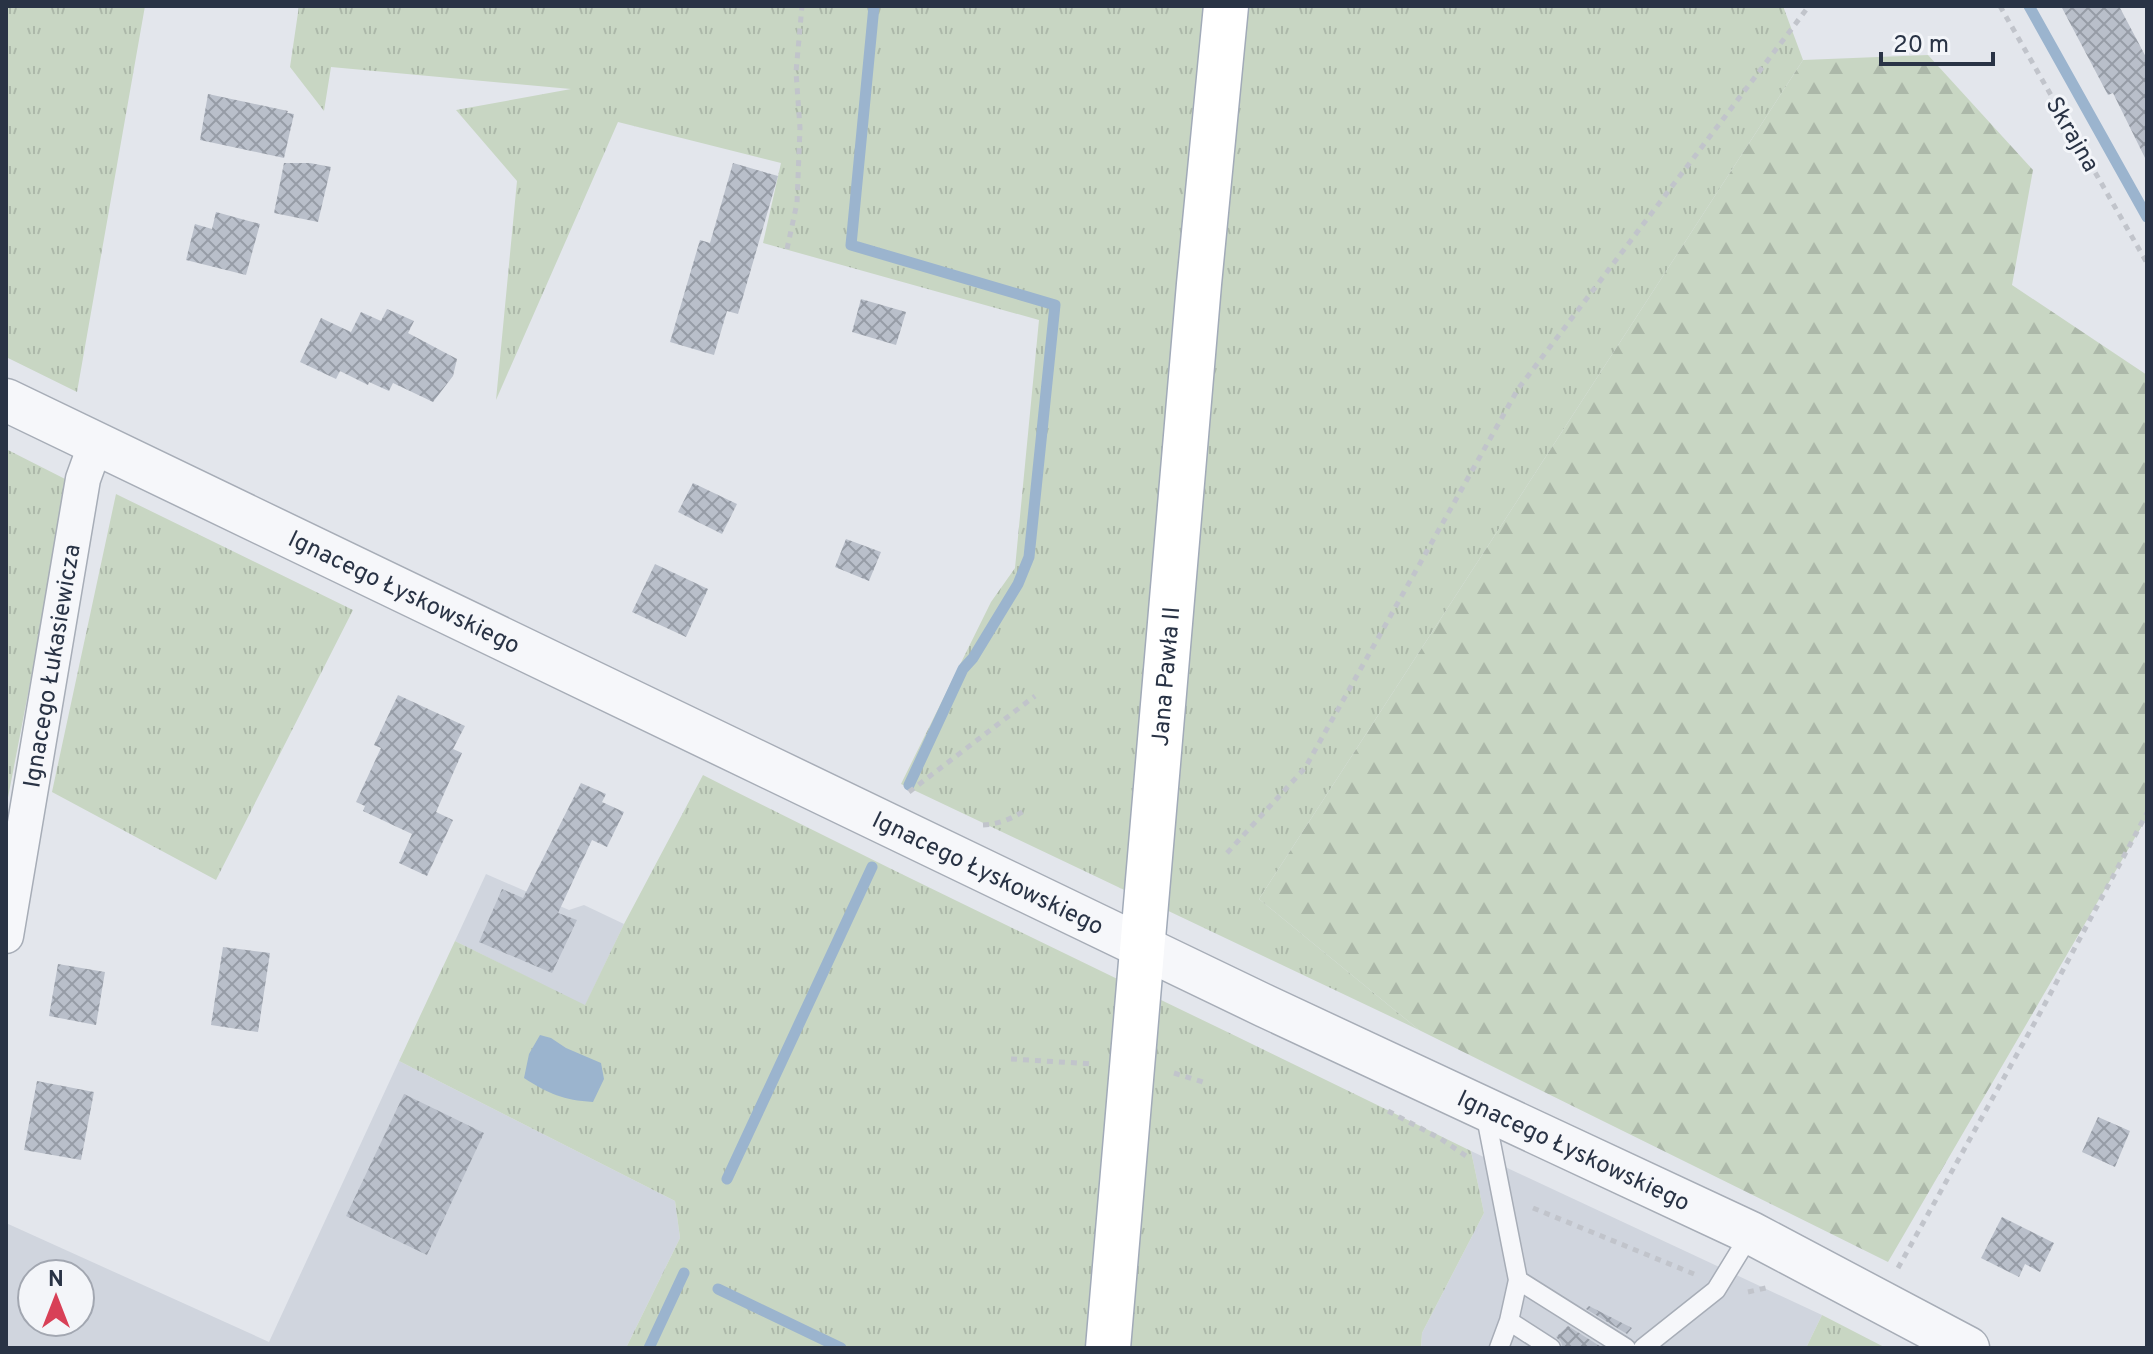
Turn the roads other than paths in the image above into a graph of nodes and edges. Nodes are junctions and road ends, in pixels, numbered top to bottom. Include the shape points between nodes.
1 (1226, 6) edge
2 (6, 400) edge
3 (96, 443) junction
4 (6, 936) edge
5 (1143, 946) junction
6 (1484, 1109) junction
7 (1751, 1233) junction
8 (1518, 1280) junction
9 (1509, 1321) junction
10 (1108, 1348) edge
11 (1499, 1348) edge
12 (1551, 1348) edge
13 (1626, 1348) edge
14 (1643, 1348) edge
15 (1968, 1348) edge

1 - 5 main road, Jana Pawła II
2 - 3 street, Ignacego Łyskowskiego
3 - 4 street, Ignacego Łukasiewicza via 83,479
3 - 5 street, Ignacego Łyskowskiego via 422,613
5 - 6 street, Ignacego Łyskowskiego
5 - 10 main road, Jana Pawła II
6 - 7 street, Ignacego Łyskowskiego
6 - 8 lane
7 - 14 lane via 1716,1290
7 - 15 street, Ignacego Łyskowskiego
8 - 9 lane
8 - 13 lane
9 - 11 lane
9 - 12 lane

